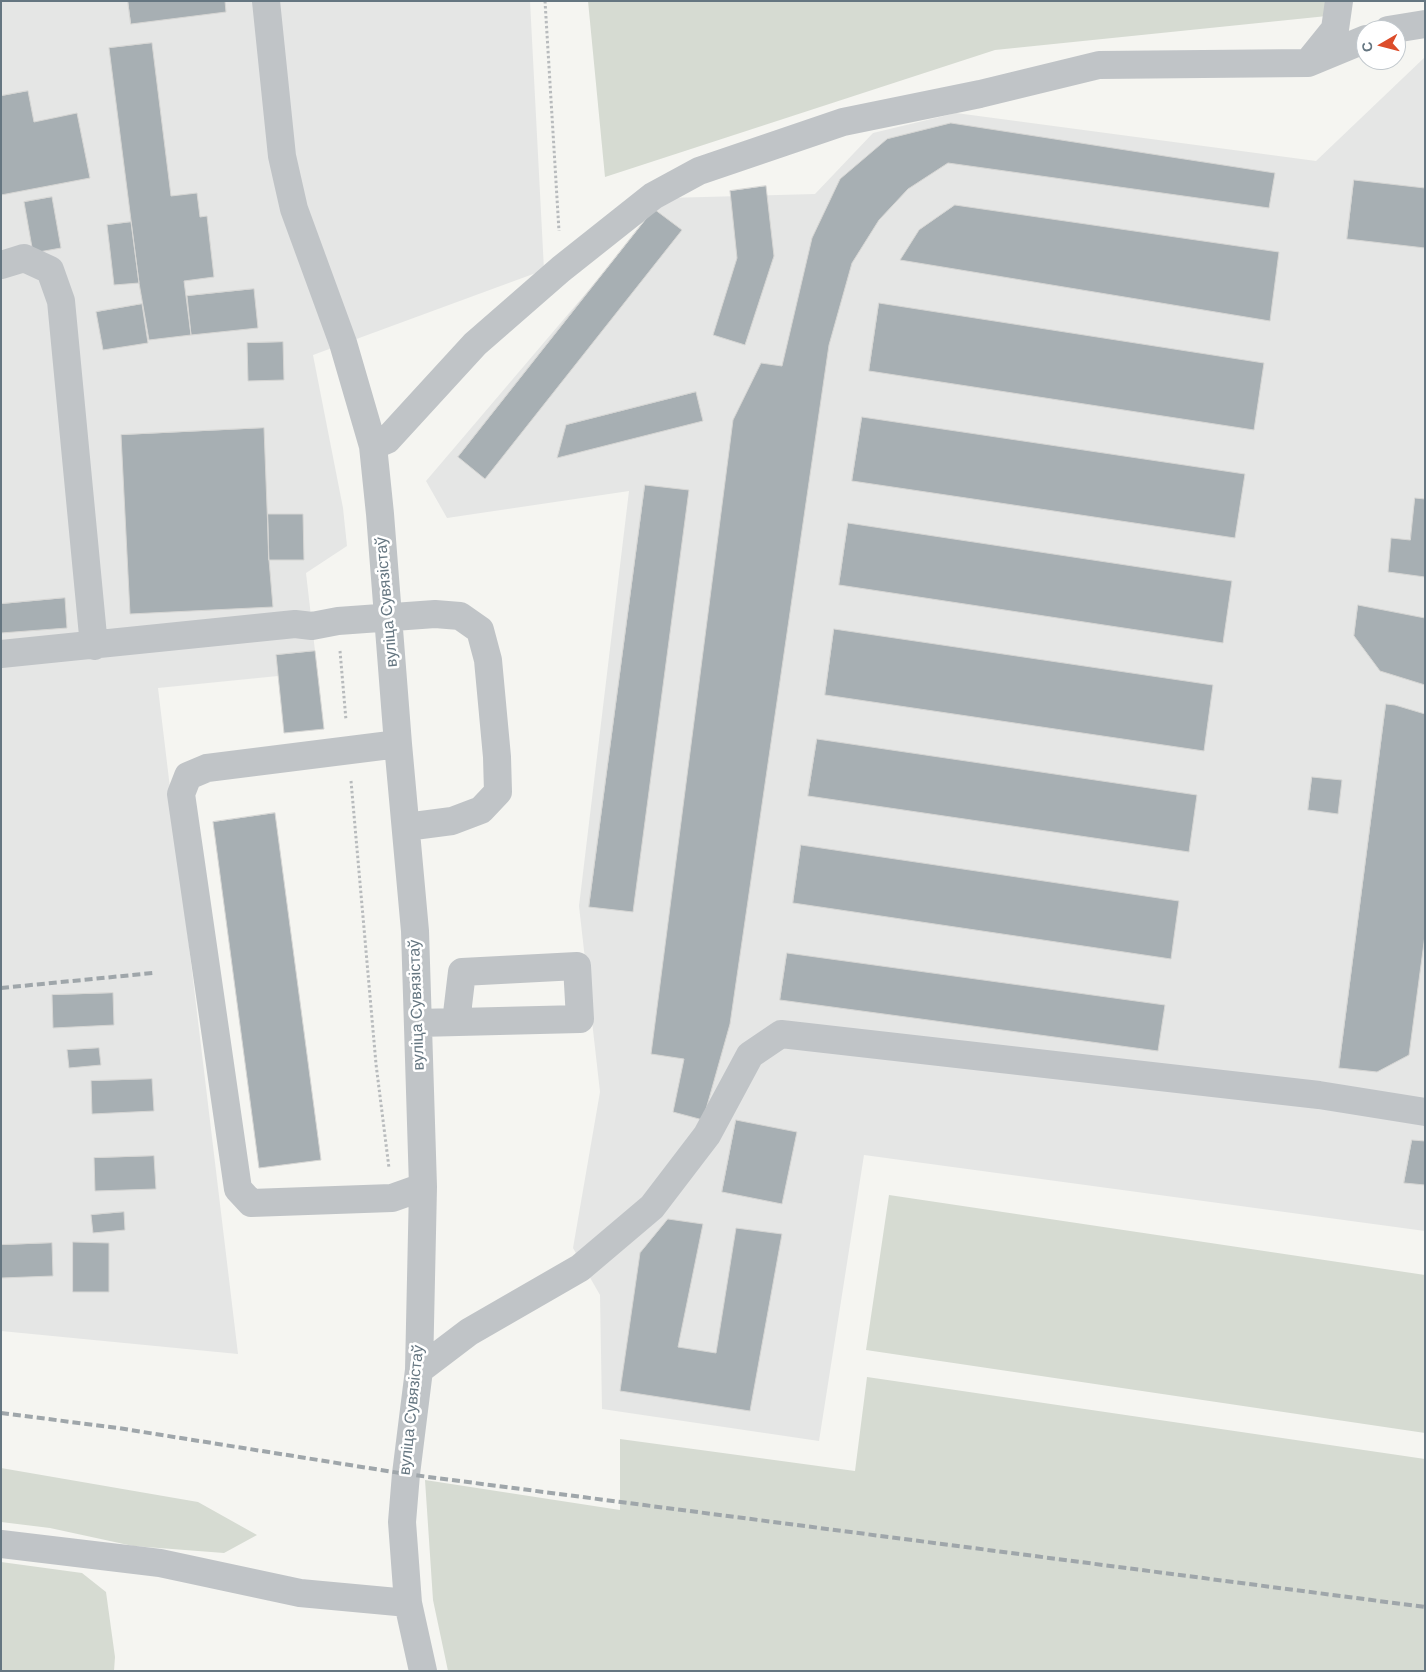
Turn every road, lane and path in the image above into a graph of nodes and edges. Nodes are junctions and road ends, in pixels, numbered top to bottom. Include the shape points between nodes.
1 (266, 1) edge
2 (545, 1) edge
3 (1339, 1) edge
4 (1425, 24) edge
5 (1406, 27) edge
6 (1356, 43) edge
7 (1308, 63) junction
8 (1, 265) edge
9 (561, 269) junction
10 (373, 446) junction
11 (389, 617) junction
12 (338, 621) junction
13 (94, 646) junction
14 (1, 654) edge
15 (398, 744) junction
16 (348, 750) junction
17 (406, 827) junction
18 (456, 1022) dead end
19 (418, 1023) junction
20 (1425, 1112) edge
21 (423, 1188) junction
22 (392, 1198) junction
23 (419, 1370) junction
24 (1, 1544) edge
25 (408, 1603) junction
26 (423, 1671) edge

1 - 10 street, вуліца Сувязістаў via 282,156 294,209 343,343
2 - 9 path
3 - 7 street via 1335,29
4 - 5 street
6 - 7 street
7 - 9 street via 1099,65 843,122 699,171 653,196
8 - 13 street via 24,258 50,270 61,301
9 - 10 street via 475,344 387,440
10 - 11 street, вуліца Сувязістаў
11 - 12 street
11 - 15 street, вуліца Сувязістаў
11 - 17 street via 460,616 480,630 488,660 497,757 498,792 481,810 452,821
12 - 13 street
12 - 16 path
13 - 14 street
15 - 16 street
15 - 17 street, вуліца Сувязістаў
16 - 22 path via 376,1064
16 - 22 street via 207,768 188,776 181,794 238,1189 251,1203
17 - 19 street, вуліца Сувязістаў via 415,931
18 - 19 street
19 - 21 street, вуліца Сувязістаў
20 - 23 street via 1319,1095 781,1034 750,1056 707,1135 652,1207 580,1268 469,1332
21 - 22 street
21 - 23 street, вуліца Сувязістаў
23 - 25 street, вуліца Сувязістаў via 402,1522
24 - 25 street via 160,1563 300,1593
25 - 26 street, вуліца Сувязістаў

